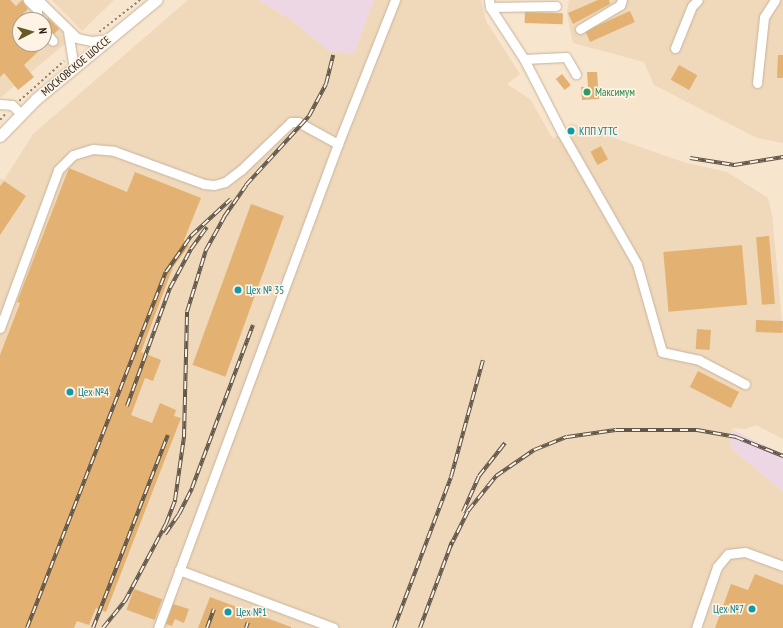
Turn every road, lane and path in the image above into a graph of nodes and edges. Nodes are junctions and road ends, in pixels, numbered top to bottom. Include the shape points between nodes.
1 (28, 0) edge
2 (38, 0) edge
3 (156, 0) edge
4 (394, 0) edge
5 (622, 0) edge
6 (698, 0) edge
7 (775, 0) edge
8 (511, 3) edge
9 (490, 4) edge
10 (556, 6) dead end
11 (37, 12) edge
12 (580, 29) dead end
13 (68, 31) junction
14 (110, 39) junction
15 (675, 48) dead end
16 (524, 59) junction
17 (74, 69) junction
18 (576, 74) dead end
19 (757, 83) dead end
20 (0, 104) edge
21 (21, 114) junction
22 (0, 136) edge
23 (338, 144) junction
24 (0, 328) edge
25 (745, 384) dead end
26 (783, 566) edge
27 (179, 570) junction
28 (158, 628) edge
29 (334, 628) edge
30 (696, 628) edge

1 - 11 street
2 - 13 street
3 - 14 main road, МОСКОВСКОЕ ШОССЕ
4 - 23 street
5 - 12 street via 620,5
6 - 15 street via 692,6
7 - 19 street via 764,17
8 - 9 street
8 - 10 street
9 - 16 street
13 - 14 street via 77,38 92,41
13 - 17 street
14 - 17 main road, МОСКОВСКОЕ ШОССЕ
16 - 18 street via 566,57
16 - 25 street via 562,133 637,264 662,352 699,360
17 - 21 main road, МОСКОВСКОЕ ШОССЕ
20 - 21 street via 12,105
21 - 22 main road, МОСКОВСКОЕ ШОССЕ
23 - 24 street via 298,122 291,122 241,170 225,182 214,185 204,184 114,150 93,149 73,155 58,170
23 - 27 street
26 - 30 street via 745,552 728,554 717,567
27 - 28 street
27 - 29 street

